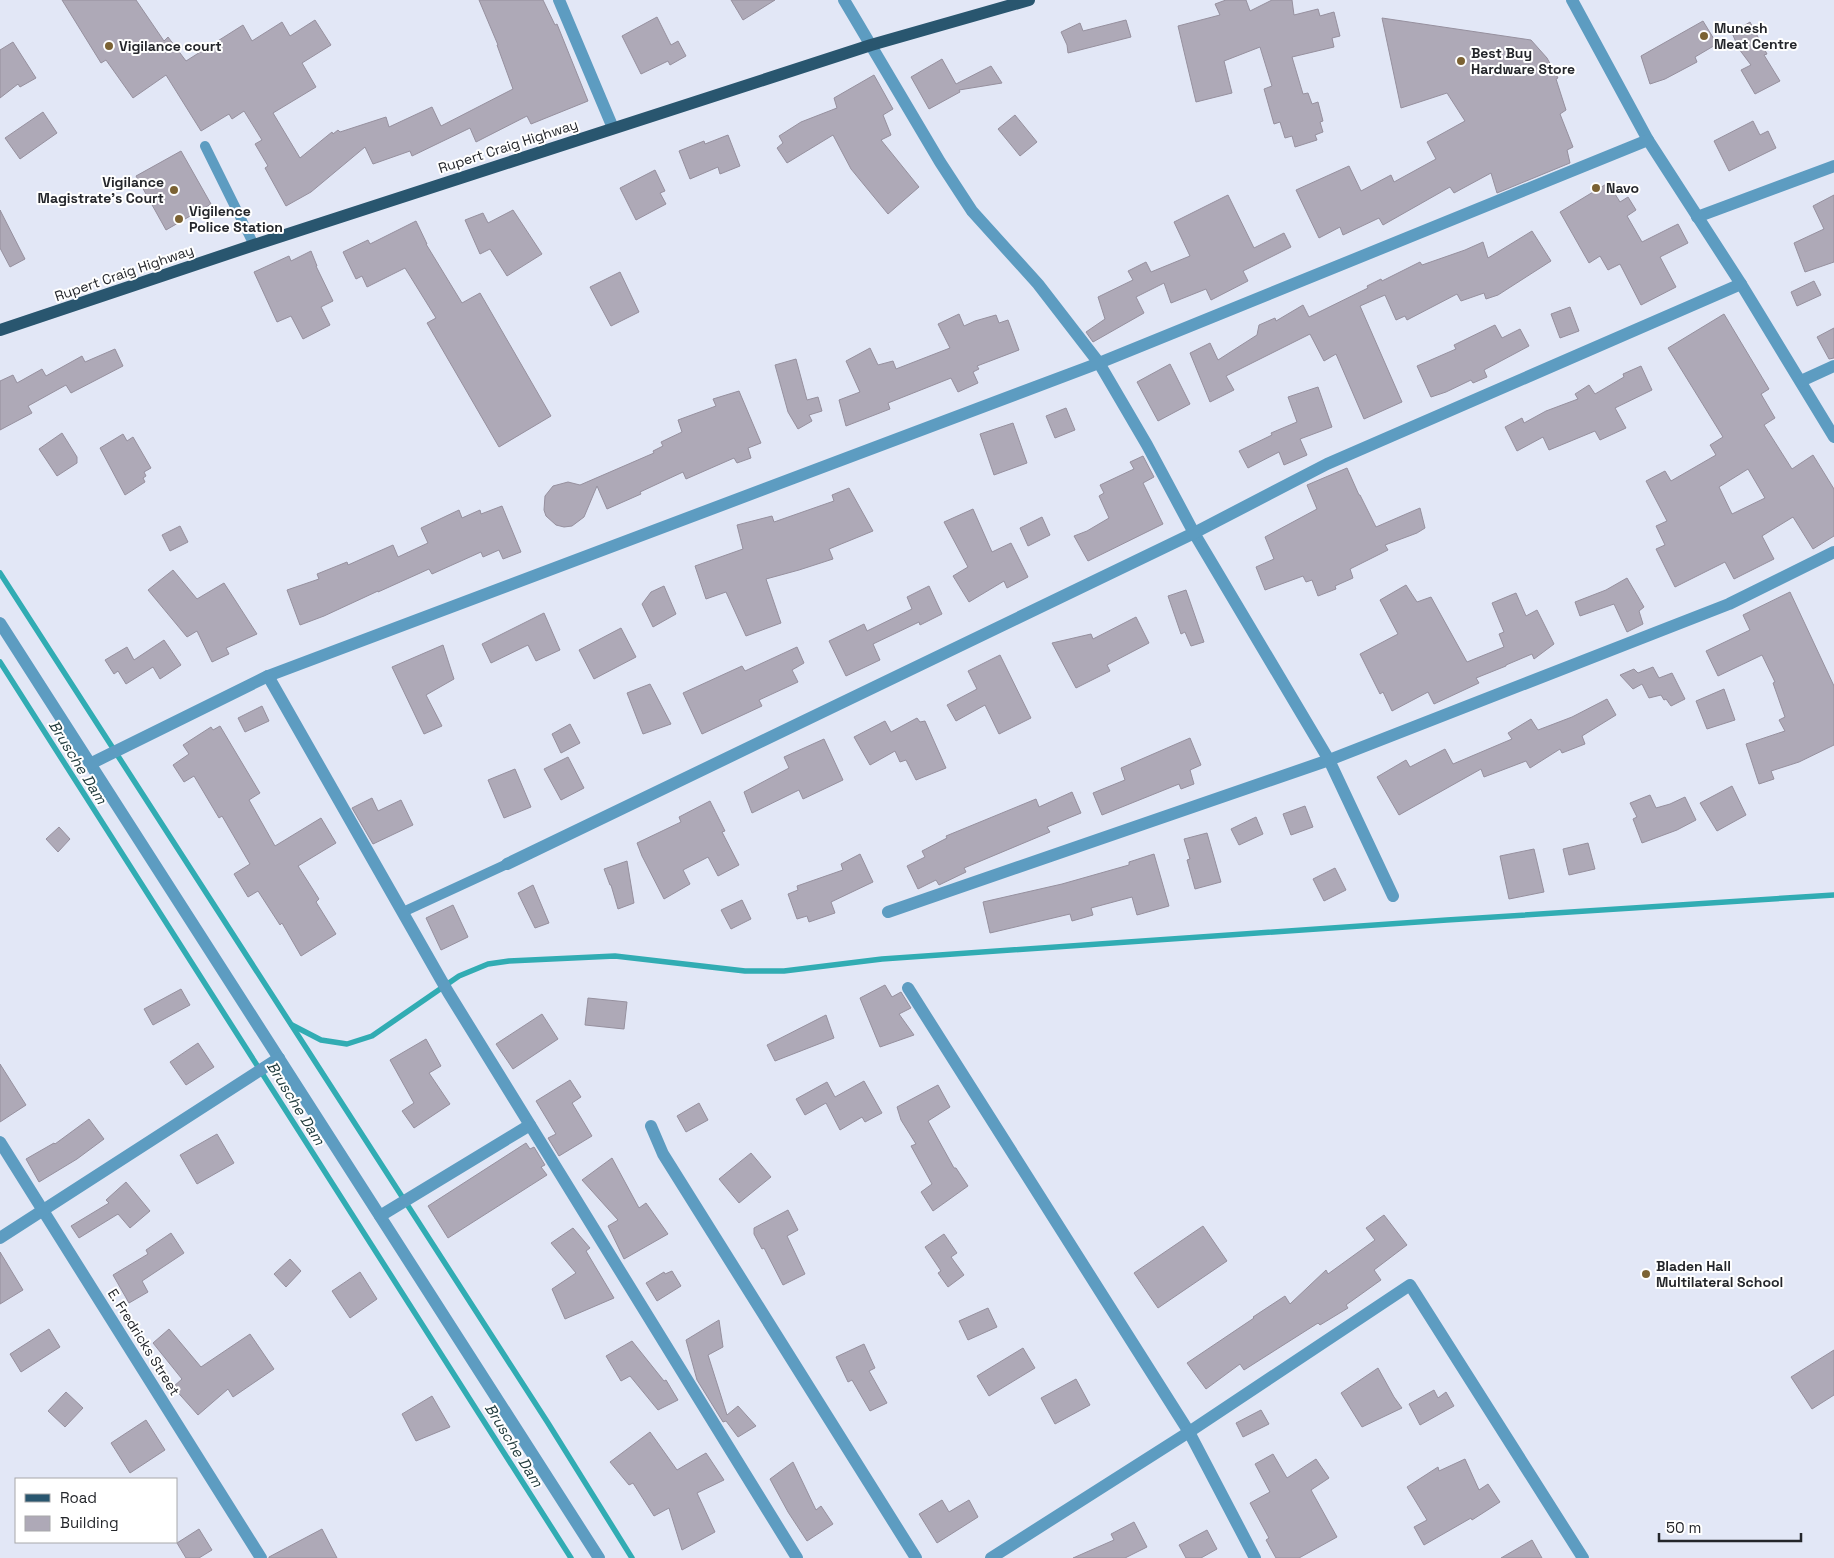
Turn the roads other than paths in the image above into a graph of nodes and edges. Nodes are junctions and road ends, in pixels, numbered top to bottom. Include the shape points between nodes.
1 (559, 0) edge
2 (844, 0) edge
3 (1029, 0) edge
4 (1572, 0) edge
5 (871, 45) junction
6 (613, 128) junction
7 (1648, 140) junction
8 (205, 146) dead end
9 (1834, 166) edge
10 (1697, 217) junction
11 (254, 245) junction
12 (1741, 284) junction
13 (0, 330) edge
14 (1099, 362) junction
15 (1834, 366) edge
16 (1801, 382) junction
17 (1834, 437) edge
18 (1194, 533) junction
19 (1834, 552) edge
20 (0, 623) edge
21 (268, 676) junction
22 (1329, 760) junction
23 (94, 762) junction
24 (507, 864) joint
25 (1393, 896) dead end
26 (403, 912) junction
27 (888, 912) dead end
28 (908, 988) dead end
29 (279, 1058) junction
30 (530, 1126) junction
31 (651, 1126) dead end
32 (0, 1142) edge
33 (44, 1211) junction
34 (380, 1216) junction
35 (0, 1238) edge
36 (1189, 1432) junction
37 (261, 1558) edge
38 (599, 1558) edge
39 (797, 1558) edge
40 (916, 1558) edge
41 (991, 1558) edge
42 (1255, 1558) edge
43 (1582, 1558) edge

1 - 6 street
2 - 5 street
3 - 5 main road, Rupert Craig Highway
4 - 7 street
5 - 6 main road, Rupert Craig Highway
5 - 14 street via 972,211 1038,284
6 - 11 main road, Rupert Craig Highway
7 - 10 street
7 - 14 street
8 - 11 lane
9 - 10 street
10 - 12 street
11 - 13 main road, Rupert Craig Highway
12 - 16 street
12 - 18 street via 1327,464
14 - 18 street
14 - 21 street
15 - 16 street
16 - 17 street
18 - 22 street
18 - 24 street
19 - 22 street via 1729,604
20 - 23 street
21 - 23 street
21 - 26 street
22 - 25 street
22 - 27 street
23 - 29 street
24 - 26 lane
26 - 30 street
28 - 36 street
29 - 33 street
29 - 34 street
30 - 34 street
30 - 39 street
31 - 40 street via 663,1154
32 - 33 street, E. Fredricks Street
33 - 35 street
33 - 37 street, E. Fredricks Street
34 - 38 street
36 - 41 street
36 - 42 street
36 - 43 street via 1410,1286

